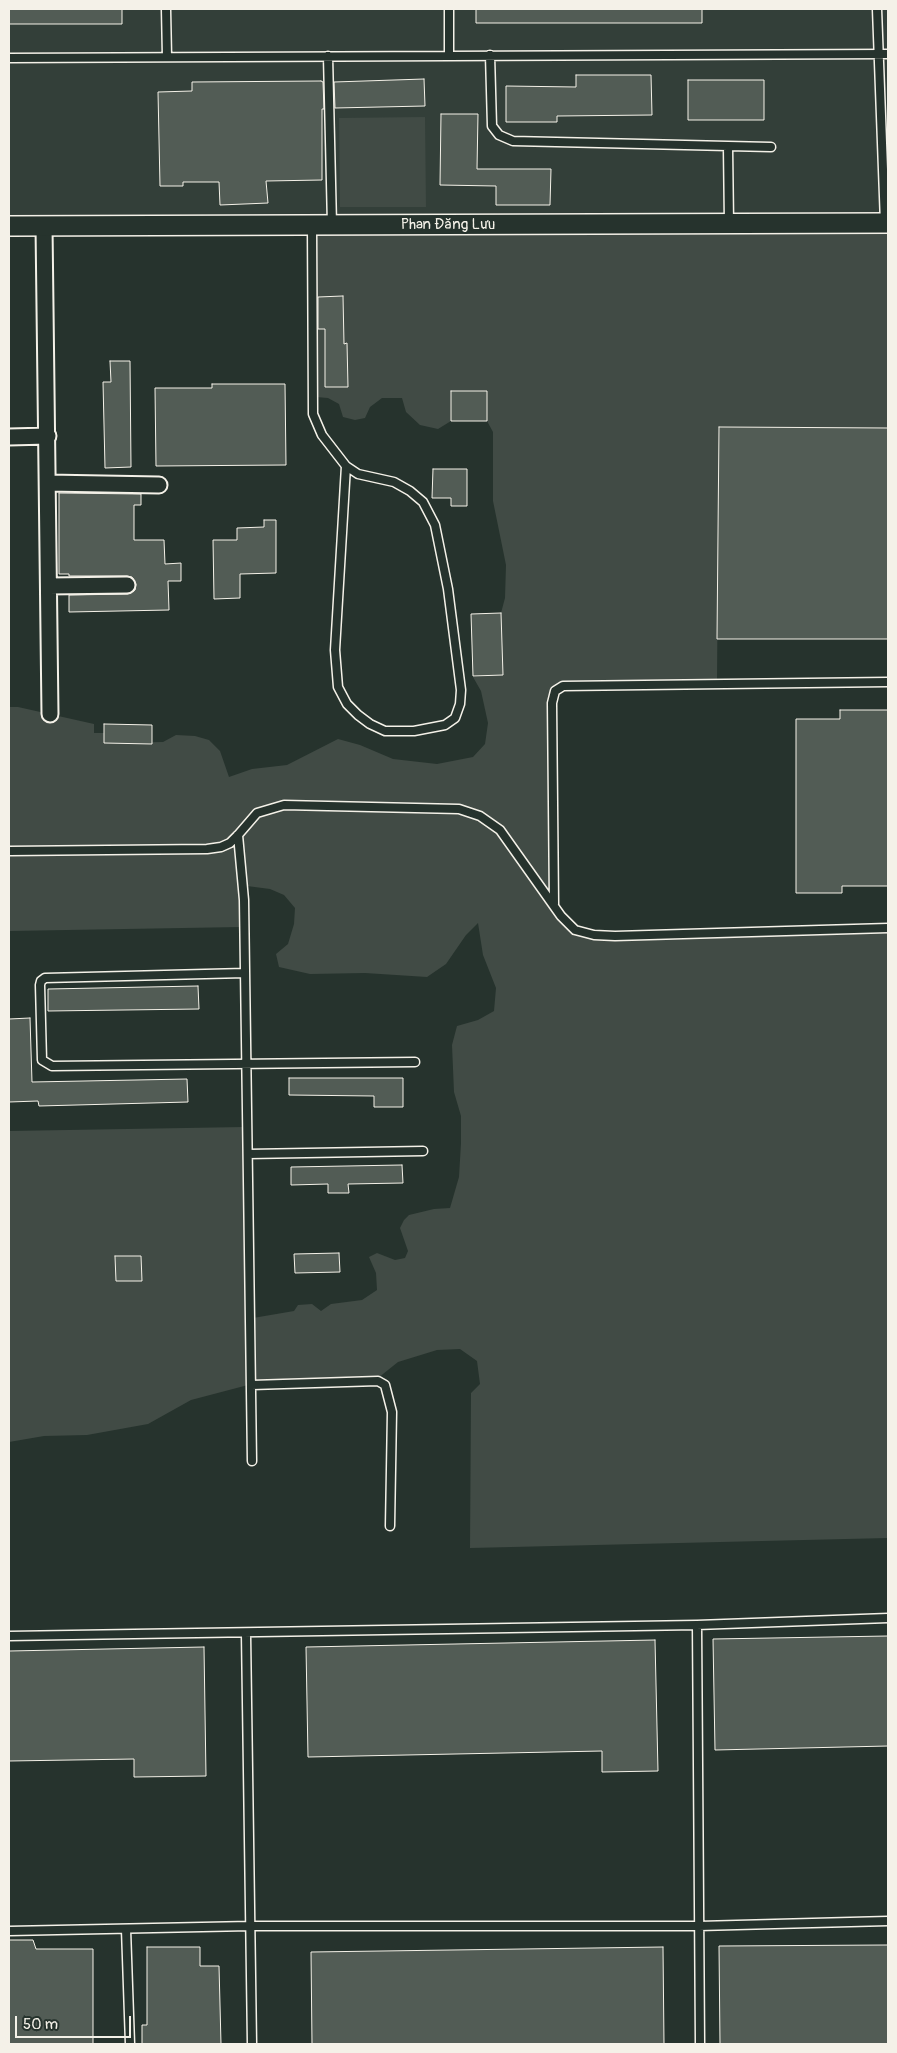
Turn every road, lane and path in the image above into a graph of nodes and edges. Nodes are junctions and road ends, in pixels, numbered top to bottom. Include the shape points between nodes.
1 (166, 9) edge
2 (449, 9) edge
3 (877, 9) edge
4 (878, 54) junction
5 (888, 54) edge
6 (328, 56) junction
7 (449, 56) junction
8 (490, 56) junction
9 (166, 57) junction
10 (9, 58) edge
11 (728, 147) junction
12 (771, 147) dead end
13 (887, 223) edge
14 (729, 224) junction
15 (332, 225) junction
16 (9, 226) edge
17 (44, 226) junction
18 (312, 226) junction
19 (9, 436) edge
20 (48, 436) junction
21 (346, 466) junction
22 (48, 483) junction
23 (158, 485) dead end
24 (49, 586) junction
25 (127, 586) dead end
26 (888, 682) edge
27 (50, 714) dead end
28 (238, 835) junction
29 (9, 851) edge
30 (554, 905) junction
31 (888, 928) edge
32 (245, 973) junction
33 (415, 1062) dead end
34 (247, 1065) junction
35 (423, 1151) dead end
36 (248, 1154) junction
37 (252, 1385) junction
38 (252, 1461) dead end
39 (390, 1526) dead end
40 (888, 1618) edge
41 (697, 1625) junction
42 (246, 1634) junction
43 (9, 1636) edge
44 (888, 1921) edge
45 (250, 1926) junction
46 (699, 1926) junction
47 (126, 1929) junction
48 (9, 1931) edge
49 (130, 2044) edge
50 (252, 2044) edge
51 (700, 2044) edge

1 - 9 lane
2 - 7 lane
3 - 4 lane
4 - 5 lane
4 - 8 lane
4 - 13 lane
6 - 7 lane
6 - 9 lane
6 - 15 lane
7 - 8 lane
8 - 11 lane via 492,126 499,135 513,141
9 - 10 lane
11 - 12 lane
11 - 14 lane
13 - 14 street, Phan Đăng Lưu
14 - 15 street, Phan Đăng Lưu
15 - 18 street, Phan Đăng Lưu
16 - 17 street, Phan Đăng Lưu
17 - 18 street, Phan Đăng Lưu
17 - 20 street
18 - 21 lane via 313,414 322,435
19 - 20 street
20 - 22 street
21 - 21 lane via 358,474 394,482 410,491 423,502 435,525 448,589 461,690 455,718 445,725 414,731 384,730 358,715 347,704 338,687 334,650
22 - 23 street
22 - 24 street
24 - 25 street
24 - 27 street
26 - 30 lane via 563,686 555,692 552,703
28 - 29 lane via 230,843 207,849
28 - 30 lane via 257,814 284,804 459,809 480,816 500,830
28 - 32 lane via 243,873
30 - 31 lane via 574,930 608,936
32 - 34 lane
32 - 34 lane via 45,978 41,981 40,994 42,1060 52,1066
33 - 34 lane
34 - 36 lane
35 - 36 lane
36 - 37 lane
37 - 38 lane
37 - 39 lane via 378,1381 385,1385 392,1412
40 - 41 lane
41 - 42 lane
41 - 46 lane
42 - 43 lane
42 - 45 lane
44 - 46 lane
45 - 46 lane
45 - 47 lane
45 - 50 lane
46 - 51 lane
47 - 48 lane
47 - 49 lane

